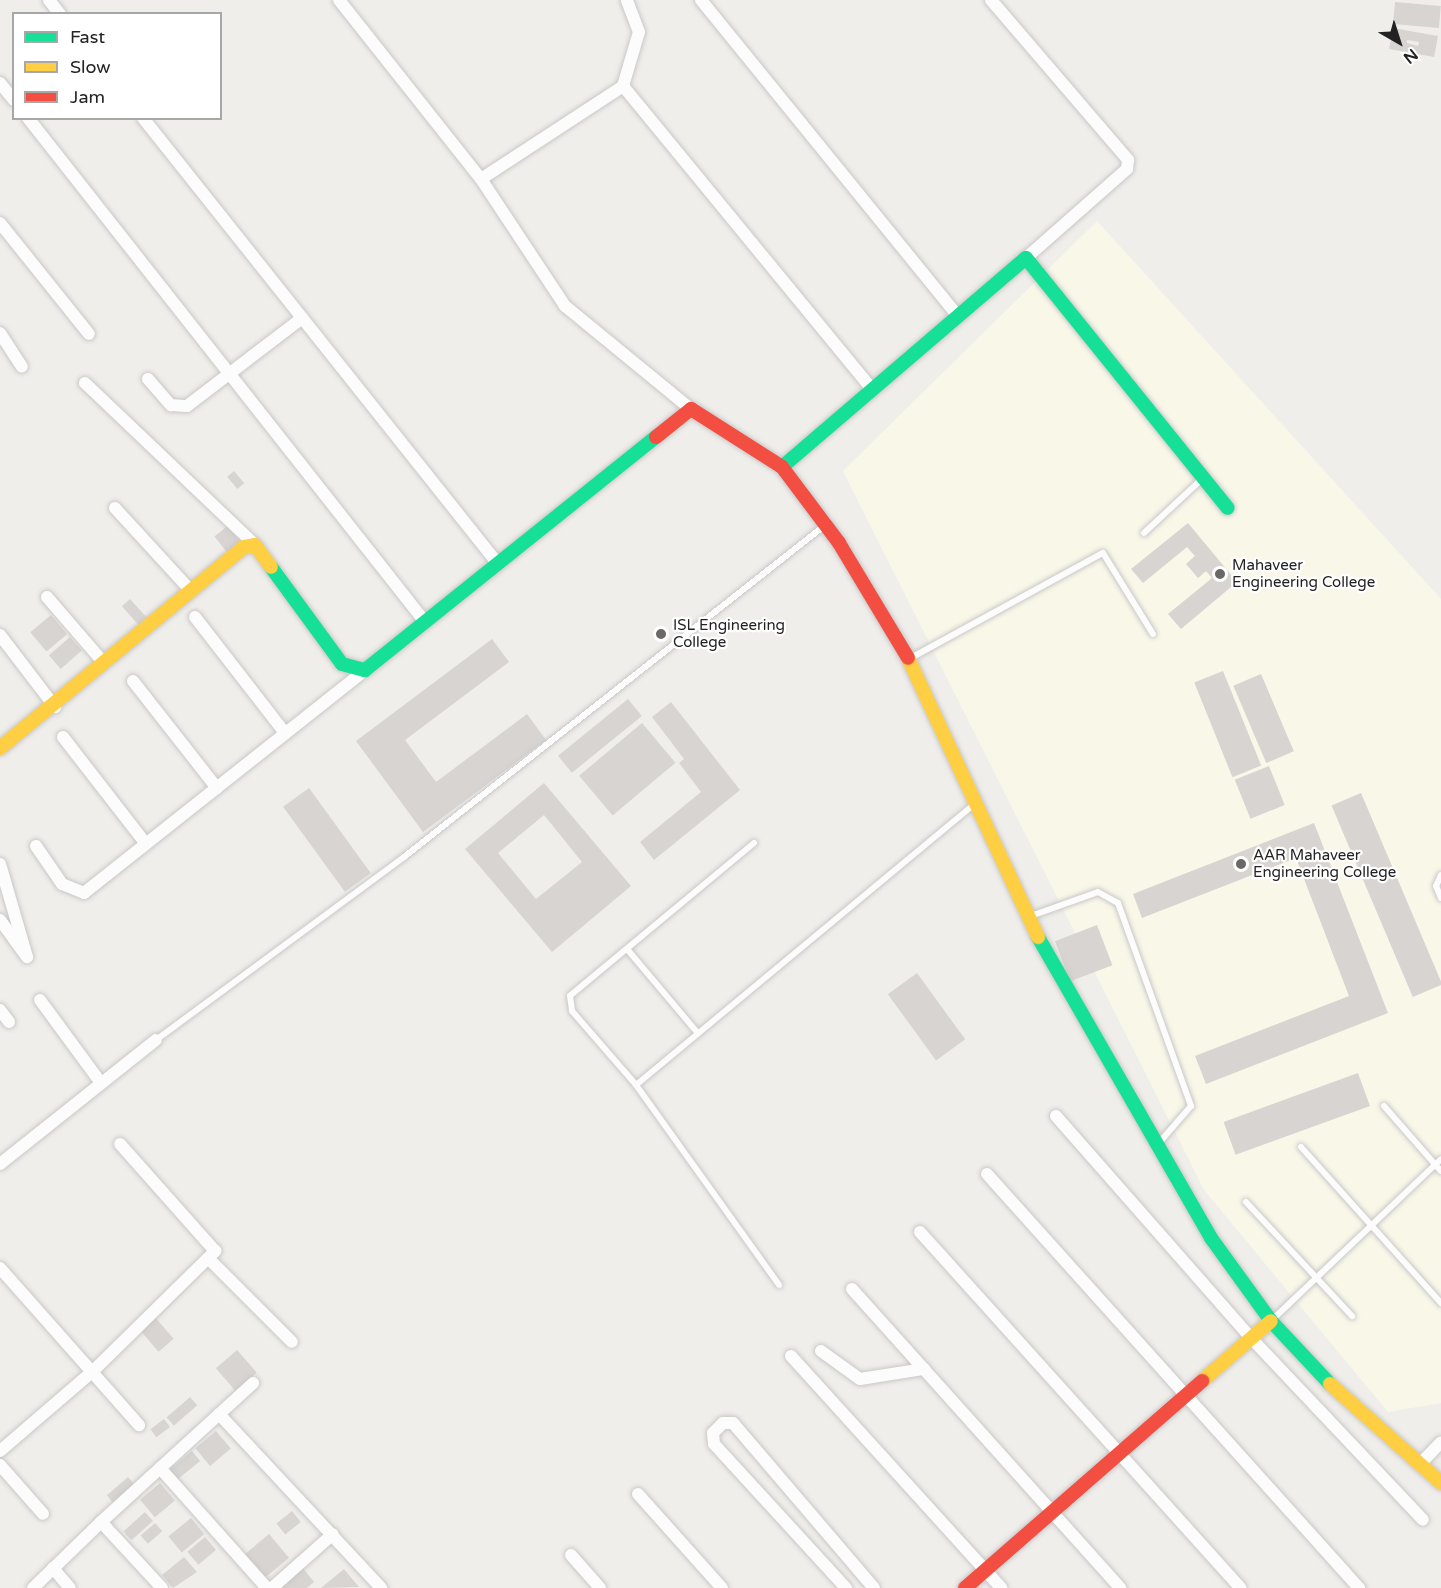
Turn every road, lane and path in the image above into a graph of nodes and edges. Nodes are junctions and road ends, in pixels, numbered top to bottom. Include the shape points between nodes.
1 (49, 0) edge
2 (339, 0) edge
3 (627, 0) edge
4 (700, 0) edge
5 (992, 0) edge
6 (58, 12) edge
7 (1, 85) edge
8 (622, 86) junction
9 (12, 98) edge
10 (30, 120) edge
11 (145, 120) edge
12 (481, 179) junction
13 (0, 223) edge
14 (1026, 258) junction
15 (956, 314) junction
16 (302, 318) junction
17 (0, 333) edge
18 (89, 334) dead end
19 (22, 367) dead end
20 (229, 373) junction
21 (148, 379) dead end
22 (85, 383) dead end
23 (871, 388) junction
24 (691, 409) junction
25 (782, 467) junction
26 (1203, 478) junction
27 (115, 508) dead end
28 (1228, 508) dead end
29 (826, 524) junction
30 (1144, 533) dead end
31 (255, 545) junction
32 (498, 564) junction
33 (190, 591) junction
34 (47, 597) dead end
35 (195, 617) dead end
36 (425, 622) junction
37 (1153, 634) dead end
38 (0, 635) edge
39 (908, 659) junction
40 (104, 663) junction
41 (365, 670) junction
42 (133, 681) dead end
43 (55, 707) junction
44 (285, 733) junction
45 (63, 737) dead end
46 (0, 748) edge
47 (217, 788) junction
48 (974, 804) junction
49 (754, 843) dead end
50 (146, 844) junction
51 (36, 846) dead end
52 (0, 864) edge
53 (1441, 875) edge
54 (1441, 898) edge
55 (1027, 917) junction
56 (0, 920) edge
57 (627, 949) junction
58 (40, 1000) dead end
59 (0, 1011) edge
60 (9, 1022) dead end
61 (697, 1032) junction
62 (156, 1040) joint
63 (101, 1083) junction
64 (636, 1085) junction
65 (1384, 1106) dead end
66 (1056, 1116) dead end
67 (120, 1143) dead end
68 (1157, 1145) junction
69 (1301, 1147) dead end
70 (1441, 1159) edge
71 (0, 1164) edge
72 (1435, 1164) junction
73 (1441, 1171) edge
74 (987, 1174) dead end
75 (1246, 1202) dead end
76 (1369, 1223) junction
77 (920, 1232) dead end
78 (209, 1258) junction
79 (0, 1268) edge
80 (1314, 1276) junction
81 (779, 1285) dead end
82 (852, 1289) dead end
83 (1441, 1302) edge
84 (1352, 1316) dead end
85 (1270, 1321) junction
86 (1251, 1338) junction
87 (292, 1342) dead end
88 (820, 1351) dead end
89 (791, 1356) dead end
90 (924, 1369) junction
91 (92, 1372) junction
92 (253, 1383) dead end
93 (1186, 1394) junction
94 (219, 1414) junction
95 (139, 1425) dead end
96 (1441, 1442) edge
97 (0, 1451) edge
98 (1120, 1453) junction
99 (1420, 1464) junction
100 (0, 1465) edge
101 (160, 1468) junction
102 (1441, 1483) edge
103 (638, 1494) dead end
104 (1052, 1512) junction
105 (43, 1514) dead end
106 (1424, 1520) dead end
107 (101, 1522) junction
108 (333, 1534) junction
109 (571, 1555) dead end
110 (53, 1568) junction
111 (986, 1570) junction
112 (33, 1588) edge
113 (70, 1588) edge
114 (162, 1588) edge
115 (267, 1588) edge
116 (272, 1588) edge
117 (381, 1588) edge
118 (600, 1588) edge
119 (722, 1588) edge
120 (846, 1588) edge
121 (874, 1588) edge
122 (966, 1588) edge
123 (1001, 1588) edge
124 (1120, 1588) edge
125 (1241, 1588) edge
126 (1359, 1588) edge

1 - 6 street
2 - 12 street
3 - 8 street via 639,32
4 - 15 street
5 - 14 street via 1128,160 1127,169
7 - 9 street
8 - 12 street
8 - 23 street
10 - 20 street
11 - 16 street
12 - 24 street via 565,306
13 - 18 street
14 - 15 street
14 - 26 street
15 - 23 street
16 - 20 street
16 - 32 street
17 - 19 street
20 - 21 street via 178,409
20 - 36 street
22 - 31 street
23 - 25 street
24 - 25 street
24 - 32 street
25 - 29 street
26 - 28 street
26 - 30 lane
27 - 33 street
29 - 39 street
29 - 62 lane via 405,857
31 - 33 street via 237,552
31 - 41 street via 342,664
32 - 36 street
33 - 40 street
34 - 40 street
35 - 44 street
36 - 41 street
37 - 39 lane via 1103,553
38 - 43 street
39 - 48 street
40 - 43 street
41 - 44 street
42 - 47 street
43 - 46 street
44 - 47 street
45 - 50 street
47 - 50 street
48 - 55 street
48 - 61 lane
49 - 57 lane
50 - 51 street via 84,893 62,884
52 - 56 street via 27,957
53 - 54 lane via 1437,886
55 - 68 street
55 - 68 lane via 1098,892 1118,903 1191,1106
57 - 61 lane
57 - 64 lane via 574,990 569,1004
58 - 63 street
59 - 60 street
61 - 64 lane
62 - 63 street
63 - 71 street
64 - 81 lane
65 - 72 lane
66 - 86 street
67 - 78 street via 214,1245
68 - 85 street via 1211,1238
69 - 76 lane
70 - 72 lane
72 - 73 lane
72 - 76 lane
74 - 93 street
75 - 80 lane
76 - 80 lane
76 - 83 lane
77 - 98 street
78 - 87 street
78 - 91 street
79 - 91 street
80 - 84 lane
80 - 85 lane
82 - 90 street
85 - 86 street
85 - 99 street via 1360,1416
86 - 93 street
86 - 106 street
88 - 90 street via 860,1379
89 - 111 street
90 - 104 street
91 - 95 street
91 - 97 street
92 - 94 street
93 - 98 street
93 - 126 street
94 - 101 street
94 - 108 street
96 - 99 street
98 - 104 street
98 - 125 street
99 - 102 street
100 - 105 street
101 - 107 street
101 - 115 street
103 - 119 street
104 - 111 street
104 - 124 street
107 - 110 street
107 - 114 street
108 - 116 street
108 - 117 street
109 - 118 street
110 - 112 street
110 - 113 street
111 - 122 street
111 - 123 street
120 - 121 street via 714,1444 713,1433 723,1423 733,1423

